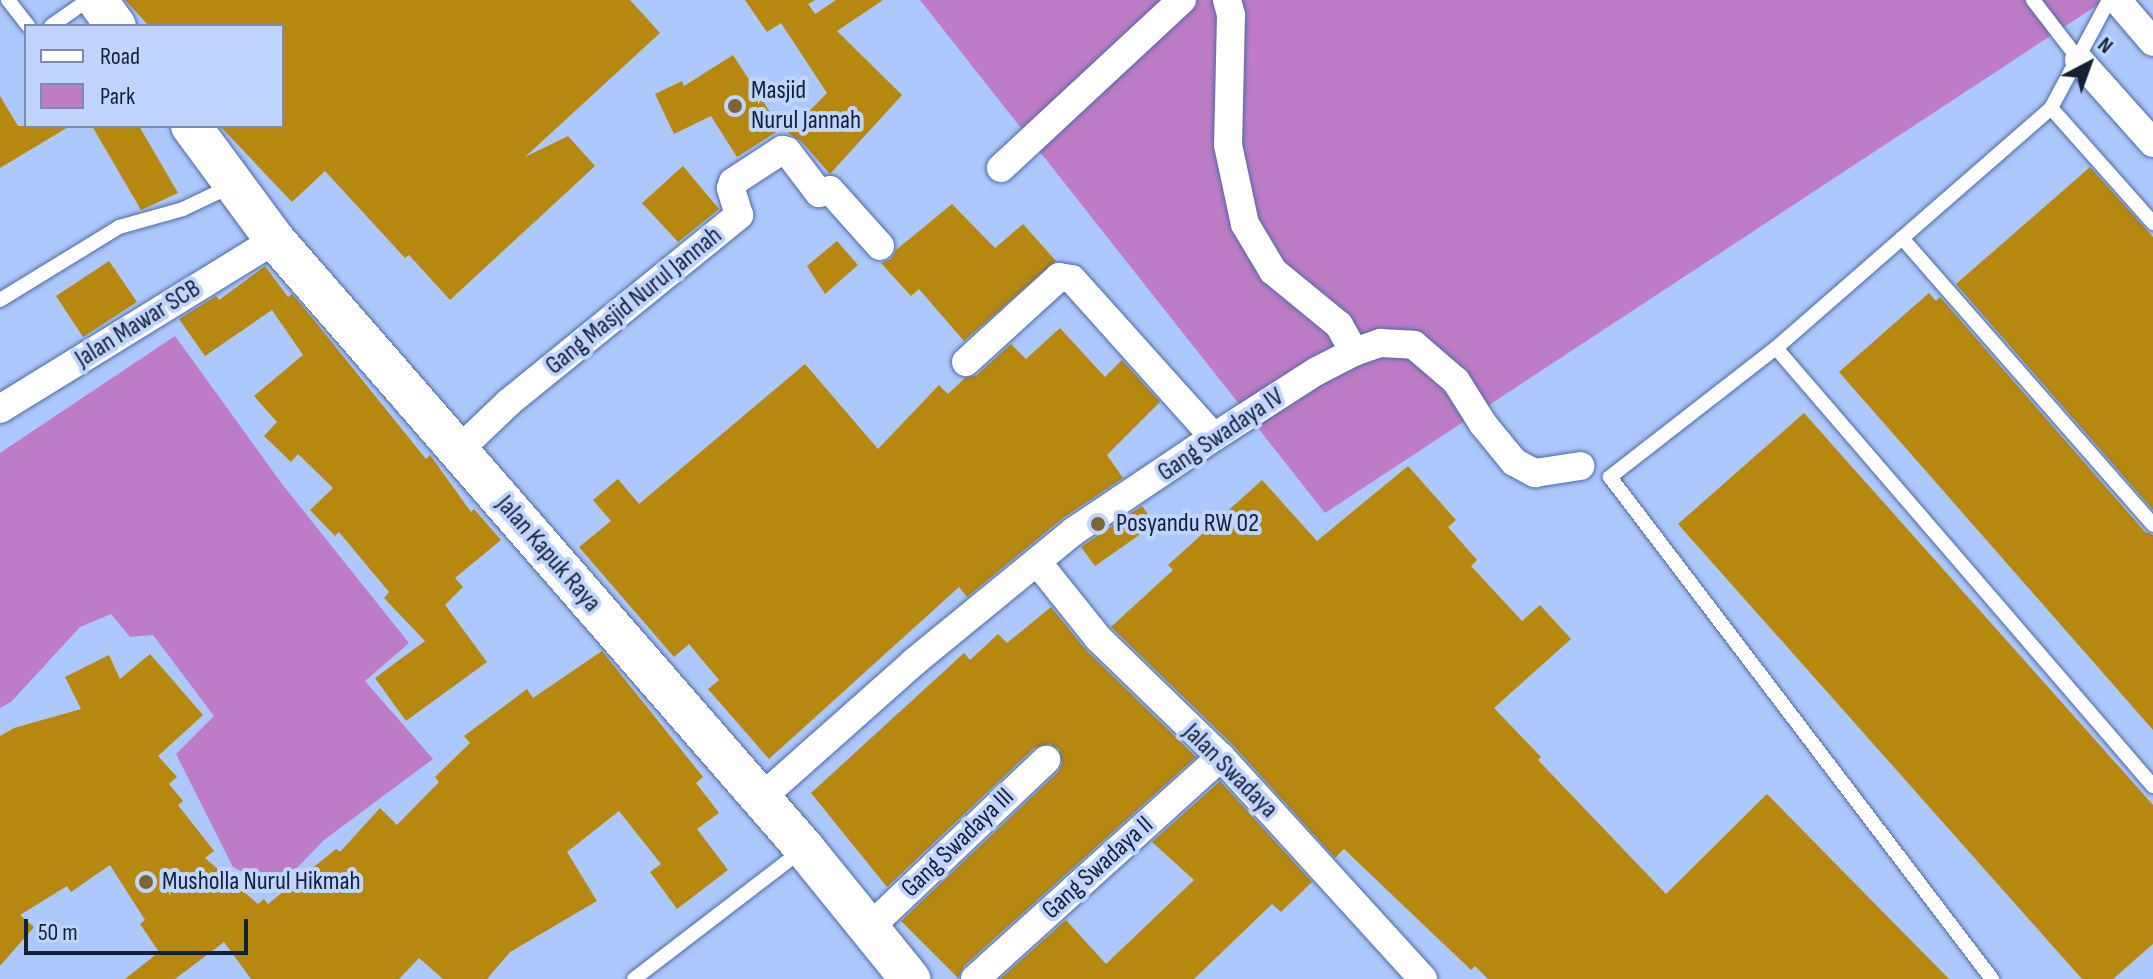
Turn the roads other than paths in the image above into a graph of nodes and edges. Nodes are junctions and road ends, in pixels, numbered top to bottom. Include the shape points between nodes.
1 (8, 0) edge
2 (88, 0) edge
3 (97, 0) edge
4 (1182, 0) edge
5 (1227, 0) edge
6 (2033, 0) edge
7 (2109, 0) edge
8 (2117, 0) edge
9 (26, 24) edge
10 (54, 24) edge
11 (115, 24) edge
12 (2153, 42) edge
13 (2079, 60) junction
14 (2051, 108) junction
15 (192, 128) edge
16 (2153, 143) edge
17 (1001, 168) dead end
18 (235, 185) junction
19 (2153, 223) edge
20 (1902, 238) junction
21 (275, 240) junction
22 (880, 246) dead end
23 (0, 300) edge
24 (1776, 348) junction
25 (1354, 352) junction
26 (966, 362) dead end
27 (0, 409) edge
28 (1214, 437) junction
29 (458, 451) junction
30 (1580, 466) joint
31 (1610, 477) junction
32 (2153, 525) edge
33 (1038, 563) junction
34 (1221, 757) junction
35 (1046, 760) dead end
36 (2153, 786) edge
37 (761, 798) junction
38 (804, 848) junction
39 (870, 927) junction
40 (634, 979) edge
41 (910, 979) edge
42 (975, 979) edge
43 (1423, 979) edge
44 (1992, 979) edge

1 - 9 lane
2 - 10 lane
3 - 11 main road
4 - 17 street
5 - 25 street via 1228,145 1245,224 1273,271 1339,325
6 - 13 lane
7 - 13 lane
8 - 12 street
13 - 14 lane
13 - 16 street
14 - 19 lane
14 - 20 lane
15 - 18 main road, Jalan Kapuk Raya
18 - 21 main road, Jalan Kapuk Raya
18 - 23 lane via 183,209 119,227
20 - 24 lane
20 - 32 lane
21 - 27 street, Jalan Mawar SCB
21 - 29 main road, Jalan Kapuk Raya
22 - 29 street, Gang Masjid Nurul Jannah via 830,190 819,193 782,150 733,182 739,215 508,403
24 - 31 lane
24 - 36 lane
25 - 28 street, Gang Swadaya IV
25 - 30 street, Gang Swadaya IV via 1380,343 1414,345 1456,381 1514,462 1535,473
26 - 28 street via 1059,277 1072,279
28 - 33 street, Gang Swadaya IV via 1074,531
29 - 37 main road, Jalan Kapuk Raya
30 - 31 lane
31 - 44 lane
33 - 34 street, Jalan Swadaya via 1098,638
33 - 37 street, Gang Swadaya IV via 914,662
34 - 42 street, Gang Swadaya II
34 - 43 street, Jalan Swadaya
35 - 39 street, Gang Swadaya III
37 - 38 main road, Jalan Kapuk Raya
38 - 39 main road, Jalan Kapuk Raya
38 - 40 lane
39 - 41 main road, Jalan Kapuk Raya

